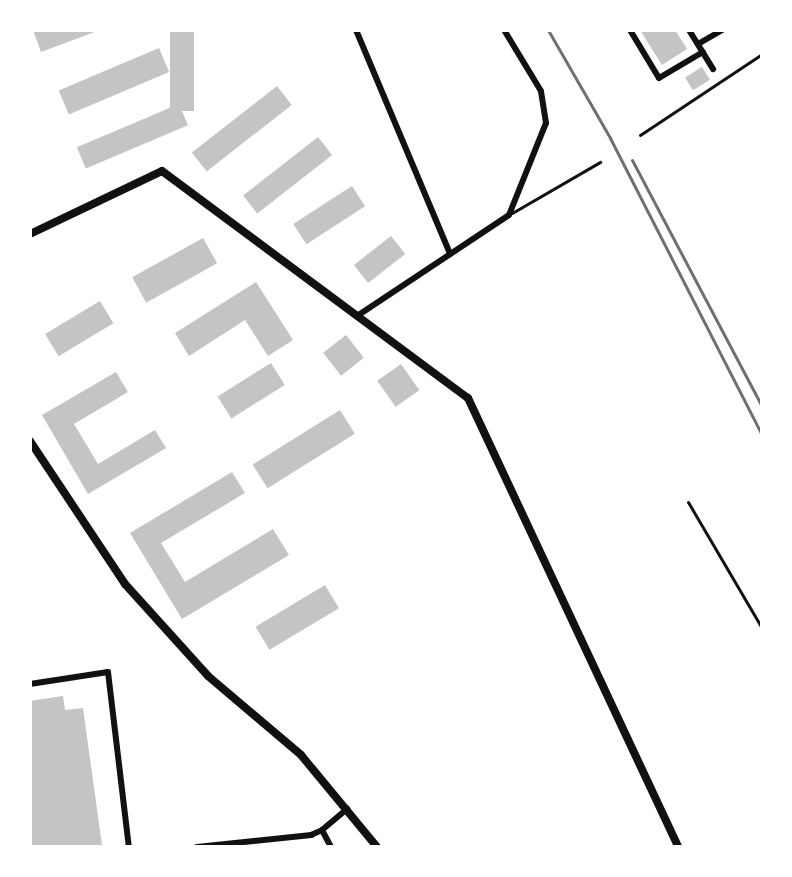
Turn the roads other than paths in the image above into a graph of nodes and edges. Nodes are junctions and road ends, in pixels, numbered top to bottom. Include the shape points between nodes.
1 (356, 30) edge
2 (504, 30) edge
3 (630, 30) edge
4 (689, 30) edge
5 (722, 30) edge
6 (698, 44) junction
7 (703, 52) junction
8 (762, 54) edge
9 (713, 69) dead end
10 (640, 135) dead end
11 (600, 162) dead end
12 (509, 215) junction
13 (30, 234) edge
14 (450, 254) junction
15 (357, 316) junction
16 (30, 441) edge
17 (688, 502) dead end
18 (762, 627) edge
19 (30, 684) edge
20 (347, 809) junction
21 (322, 830) junction
22 (129, 847) edge
23 (197, 847) edge
24 (331, 847) edge
25 (377, 847) edge
26 (678, 847) edge

1 - 14 street
2 - 12 street via 541,91 546,123
3 - 7 street via 659,78
4 - 6 street
5 - 6 street
6 - 7 street
7 - 9 street
8 - 10 lane
11 - 12 lane
12 - 14 street
13 - 15 street via 162,171
14 - 15 street
15 - 26 street via 468,398
16 - 20 street via 125,584 208,676 301,755
17 - 18 lane
19 - 22 street via 108,672
20 - 21 street
20 - 25 street
21 - 23 street
21 - 24 street

